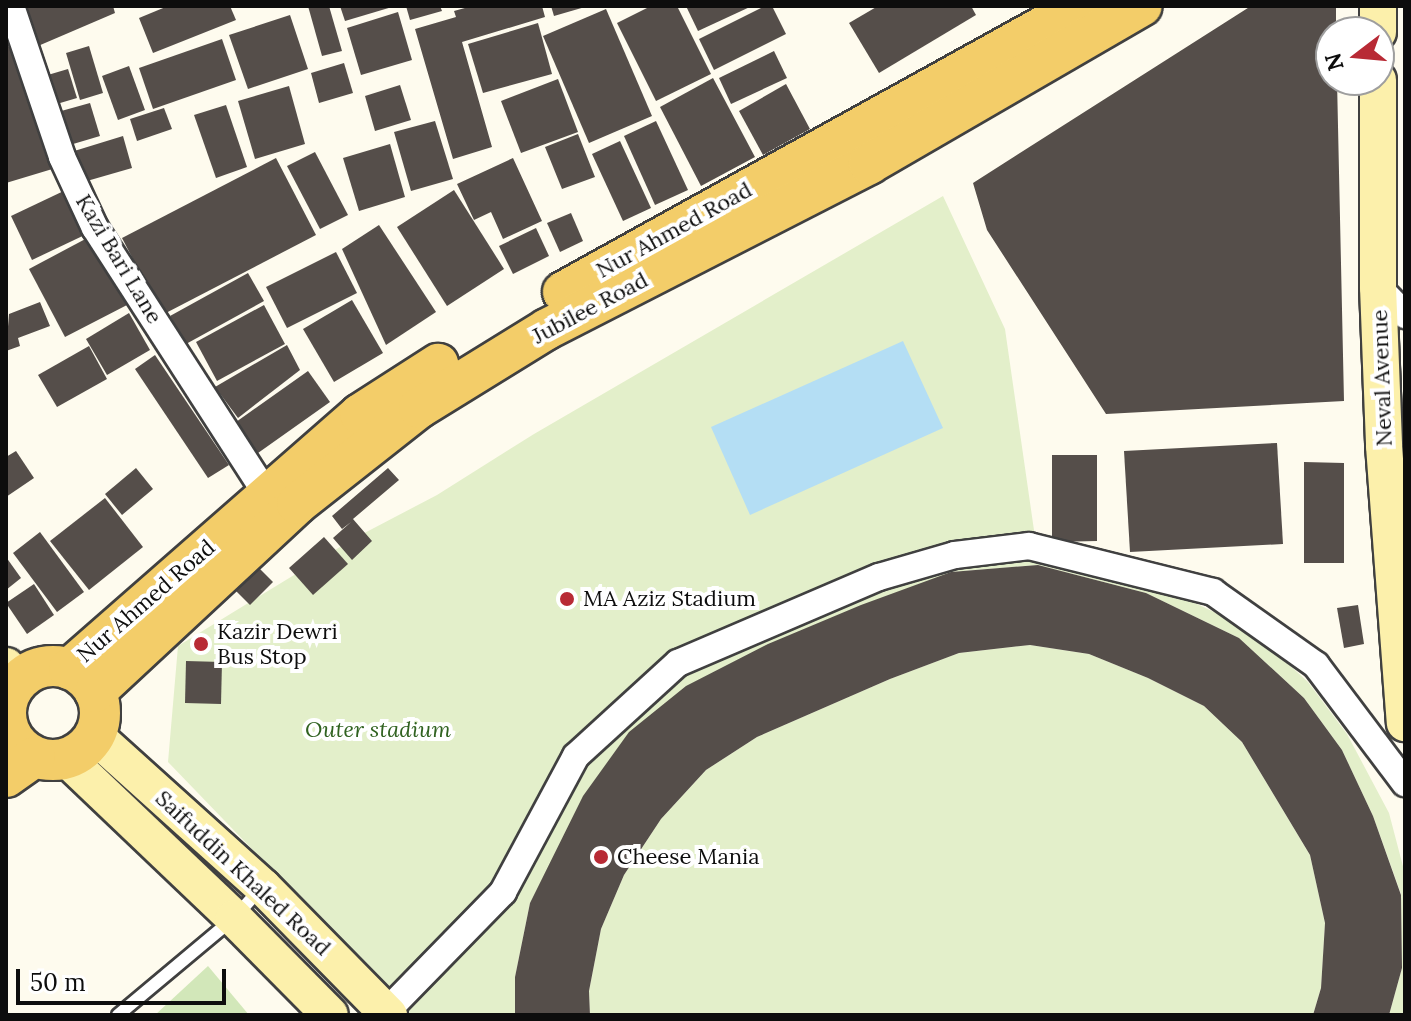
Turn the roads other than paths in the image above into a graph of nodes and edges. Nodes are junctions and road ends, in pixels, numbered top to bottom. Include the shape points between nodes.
1 (11, 6) edge
2 (1080, 6) edge
3 (1142, 6) edge
4 (1378, 96) edge
5 (1378, 287) junction
6 (1405, 315) edge
7 (266, 493) junction
8 (13, 674) edge
9 (82, 680) junction
10 (1405, 723) edge
11 (7, 728) edge
12 (51, 757) edge
13 (1405, 783) edge
14 (263, 887) junction
15 (234, 918) junction
16 (387, 1013) edge
17 (118, 1015) edge
18 (330, 1015) edge

1 - 7 street, Kazi Bari Lane via 62,157 95,228
2 - 7 main road, Nur Ahmed Road via 458,351 360,414
3 - 9 main road, Jubilee Road via 869,164 547,329 419,408
4 - 5 main road, Neval Avenue
5 - 6 street
5 - 10 main road, Neval Avenue via 1390,558
7 - 9 main road, Nur Ahmed Road
8 - 9 main road via 42,667
8 - 11 main road
9 - 12 main road via 99,721
11 - 12 main road via 19,745
12 - 14 main road, Saifuddin Khaled Road
12 - 15 main road, Saifuddin Khaled Road
13 - 16 street via 1316,665 1213,592 1029,546 955,555 879,577 678,663 576,756 503,892
14 - 15 lane
14 - 16 main road, Saifuddin Khaled Road
15 - 17 lane
15 - 18 main road, Saifuddin Khaled Road

